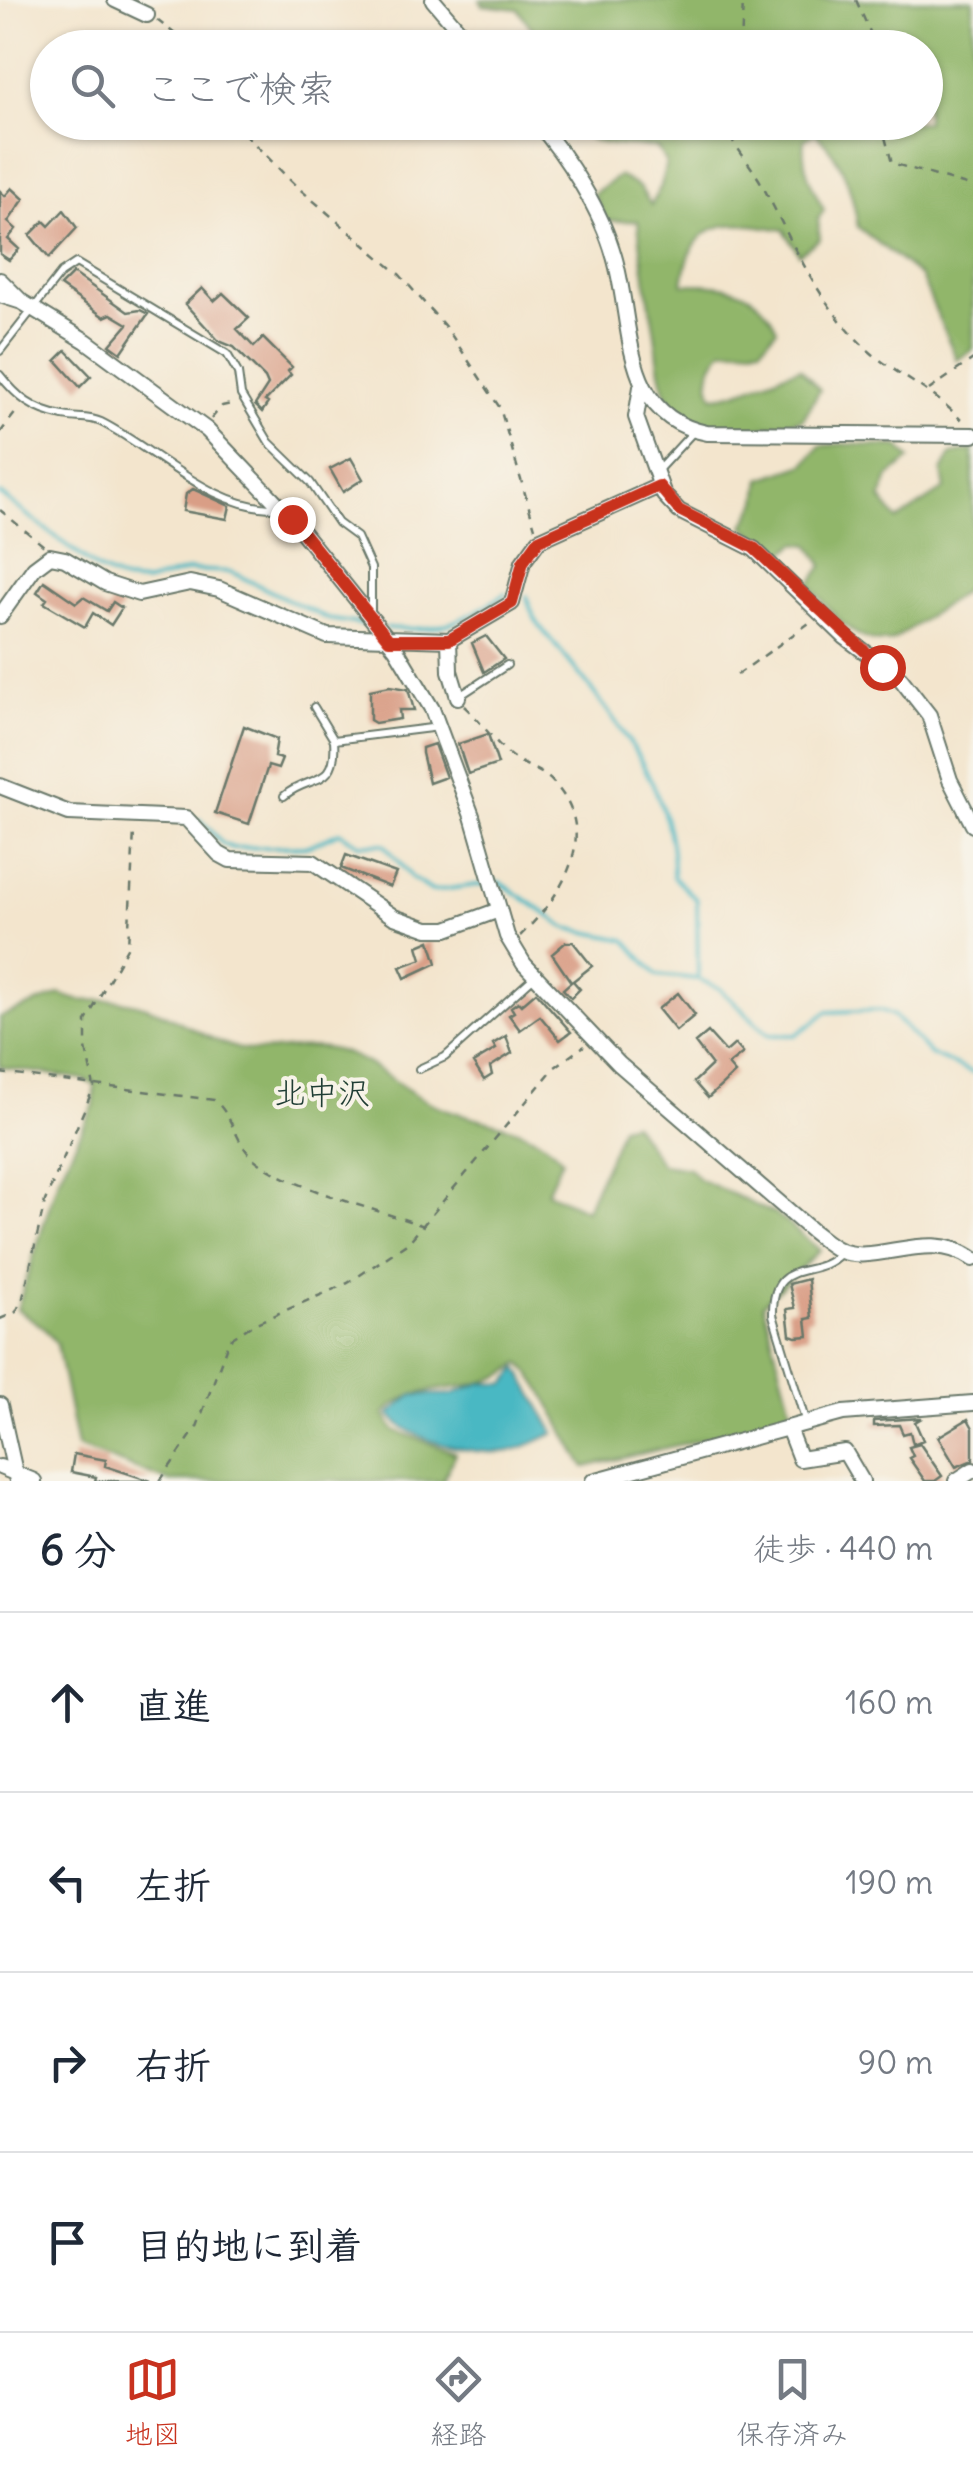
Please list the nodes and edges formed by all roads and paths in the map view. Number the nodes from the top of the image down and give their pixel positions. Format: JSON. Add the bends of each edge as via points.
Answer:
{"nodes":[{"id":1,"x":115,"y":0,"type":"edge"},
{"id":2,"x":433,"y":0,"type":"edge"},
{"id":3,"x":744,"y":0,"type":"edge"},
{"id":4,"x":856,"y":0,"type":"edge"},
{"id":5,"x":147,"y":15,"type":"joint"},
{"id":6,"x":174,"y":30,"type":"edge"},
{"id":7,"x":459,"y":30,"type":"edge"},
{"id":8,"x":742,"y":30,"type":"edge"},
{"id":9,"x":869,"y":30,"type":"edge"},
{"id":10,"x":251,"y":140,"type":"edge"},
{"id":11,"x":552,"y":140,"type":"edge"},
{"id":12,"x":734,"y":140,"type":"edge"},
{"id":13,"x":885,"y":140,"type":"edge"},
{"id":14,"x":973,"y":187,"type":"edge"},
{"id":15,"x":0,"y":280,"type":"edge"},
{"id":16,"x":0,"y":295,"type":"edge"},
{"id":17,"x":28,"y":307,"type":"junction"},
{"id":18,"x":0,"y":352,"type":"edge"},
{"id":19,"x":973,"y":359,"type":"edge"},
{"id":20,"x":0,"y":375,"type":"edge"},
{"id":21,"x":641,"y":387,"type":"junction"},
{"id":22,"x":929,"y":390,"type":"junction"},
{"id":23,"x":23,"y":403,"type":"junction"},
{"id":24,"x":246,"y":404,"type":"junction"},
{"id":25,"x":207,"y":430,"type":"junction"},
{"id":26,"x":694,"y":431,"type":"junction"},
{"id":27,"x":0,"y":433,"type":"edge"},
{"id":28,"x":973,"y":435,"type":"edge"},
{"id":29,"x":656,"y":480,"type":"junction"},
{"id":30,"x":282,"y":508,"type":"junction"},
{"id":31,"x":0,"y":510,"type":"edge"},
{"id":32,"x":539,"y":540,"type":"junction"},
{"id":33,"x":50,"y":556,"type":"junction"},
{"id":34,"x":822,"y":615,"type":"junction"},
{"id":35,"x":0,"y":616,"type":"edge"},
{"id":36,"x":372,"y":617,"type":"junction"},
{"id":37,"x":389,"y":640,"type":"junction"},
{"id":38,"x":449,"y":640,"type":"junction"},
{"id":39,"x":507,"y":666,"type":"dead end"},
{"id":40,"x":737,"y":675,"type":"dead end"},
{"id":41,"x":458,"y":697,"type":"junction"},
{"id":42,"x":314,"y":707,"type":"dead end"},
{"id":43,"x":440,"y":726,"type":"junction"},
{"id":44,"x":334,"y":740,"type":"junction"},
{"id":45,"x":0,"y":786,"type":"edge"},
{"id":46,"x":284,"y":796,"type":"dead end"},
{"id":47,"x":135,"y":815,"type":"junction"},
{"id":48,"x":973,"y":825,"type":"edge"},
{"id":49,"x":499,"y":910,"type":"junction"},
{"id":50,"x":511,"y":944,"type":"junction"},
{"id":51,"x":534,"y":977,"type":"junction"},
{"id":52,"x":594,"y":1039,"type":"junction"},
{"id":53,"x":419,"y":1069,"type":"dead end"},
{"id":54,"x":0,"y":1073,"type":"edge"},
{"id":55,"x":94,"y":1087,"type":"junction"},
{"id":56,"x":424,"y":1226,"type":"junction"},
{"id":57,"x":842,"y":1252,"type":"junction"},
{"id":58,"x":973,"y":1260,"type":"edge"},
{"id":59,"x":0,"y":1319,"type":"edge"},
{"id":60,"x":973,"y":1403,"type":"edge"},
{"id":61,"x":0,"y":1405,"type":"edge"},
{"id":62,"x":806,"y":1424,"type":"junction"},
{"id":63,"x":788,"y":1428,"type":"junction"},
{"id":64,"x":973,"y":1470,"type":"edge"},
{"id":65,"x":10,"y":1473,"type":"edge"},
{"id":66,"x":34,"y":1481,"type":"edge"},
{"id":67,"x":160,"y":1481,"type":"edge"},
{"id":68,"x":593,"y":1481,"type":"edge"},
{"id":69,"x":862,"y":1481,"type":"edge"},
{"id":70,"x":956,"y":1481,"type":"edge"}],
"edges":[{"from":1,"to":5,"type":"street"},
{"from":2,"to":7,"type":"street"},
{"from":3,"to":8,"type":"path"},
{"from":4,"to":9,"type":"path"},
{"from":5,"to":6,"type":"path"},
{"from":10,"to":32,"type":"path","via":[[400,276],[448,330],[500,408]]},
{"from":11,"to":21,"type":"street","via":[[614,253]]},
{"from":12,"to":22,"type":"path","via":[[843,325]]},
{"from":13,"to":14,"type":"path","via":[[892,163]]},
{"from":15,"to":17,"type":"street"},
{"from":16,"to":17,"type":"street"},
{"from":17,"to":18,"type":"lane"},
{"from":17,"to":24,"type":"lane","via":[[76,264],[227,354]]},
{"from":17,"to":25,"type":"street"},
{"from":19,"to":22,"type":"path"},
{"from":20,"to":23,"type":"lane"},
{"from":21,"to":26,"type":"street","via":[[669,418]]},
{"from":21,"to":29,"type":"street","via":[[636,417]]},
{"from":22,"to":28,"type":"path"},
{"from":23,"to":27,"type":"path"},
{"from":23,"to":30,"type":"lane","via":[[99,421],[222,493]]},
{"from":24,"to":25,"type":"path","via":[[222,406]]},
{"from":24,"to":36,"type":"lane","via":[[268,442],[357,537],[371,568]]},
{"from":25,"to":30,"type":"street"},
{"from":26,"to":28,"type":"street"},
{"from":26,"to":29,"type":"lane"},
{"from":29,"to":32,"type":"street"},
{"from":29,"to":34,"type":"street","via":[[679,510],[754,548]]},
{"from":30,"to":36,"type":"street"},
{"from":31,"to":33,"type":"path"},
{"from":32,"to":38,"type":"street","via":[[523,562],[512,603]]},
{"from":33,"to":35,"type":"street"},
{"from":33,"to":37,"type":"street","via":[[121,590],[139,594],[204,584],[327,636]]},
{"from":34,"to":40,"type":"path"},
{"from":34,"to":48,"type":"street","via":[[900,678],[922,705]]},
{"from":36,"to":37,"type":"street"},
{"from":37,"to":38,"type":"street"},
{"from":37,"to":43,"type":"street"},
{"from":38,"to":41,"type":"street"},
{"from":39,"to":41,"type":"lane"},
{"from":41,"to":50,"type":"path","via":[[507,753],[550,779],[576,832],[565,884]]},
{"from":42,"to":44,"type":"lane"},
{"from":43,"to":44,"type":"lane"},
{"from":43,"to":49,"type":"street"},
{"from":44,"to":46,"type":"lane","via":[[330,771]]},
{"from":45,"to":47,"type":"street","via":[[69,813]]},
{"from":47,"to":49,"type":"street","via":[[186,818],[230,860],[314,862],[394,917],[428,929]]},
{"from":47,"to":55,"type":"path","via":[[130,938],[86,1021]]},
{"from":49,"to":50,"type":"street"},
{"from":50,"to":51,"type":"street"},
{"from":51,"to":52,"type":"street"},
{"from":51,"to":53,"type":"lane","via":[[445,1056]]},
{"from":52,"to":56,"type":"path","via":[[555,1067]]},
{"from":52,"to":57,"type":"street"},
{"from":54,"to":55,"type":"path"},
{"from":55,"to":56,"type":"path","via":[[214,1100],[241,1145],[279,1177]]},
{"from":55,"to":59,"type":"path","via":[[45,1200],[24,1298],[16,1312]]},
{"from":56,"to":67,"type":"path","via":[[369,1272],[238,1332],[222,1352],[197,1427]]},
{"from":57,"to":58,"type":"street","via":[[934,1246]]},
{"from":57,"to":62,"type":"lane","via":[[834,1261],[790,1272],[773,1299]]},
{"from":60,"to":62,"type":"street","via":[[843,1414]]},
{"from":61,"to":65,"type":"street"},
{"from":62,"to":63,"type":"street"},
{"from":63,"to":68,"type":"street"},
{"from":63,"to":69,"type":"street","via":[[800,1459],[845,1452]]},
{"from":64,"to":70,"type":"street"},
{"from":65,"to":66,"type":"street"}]}
